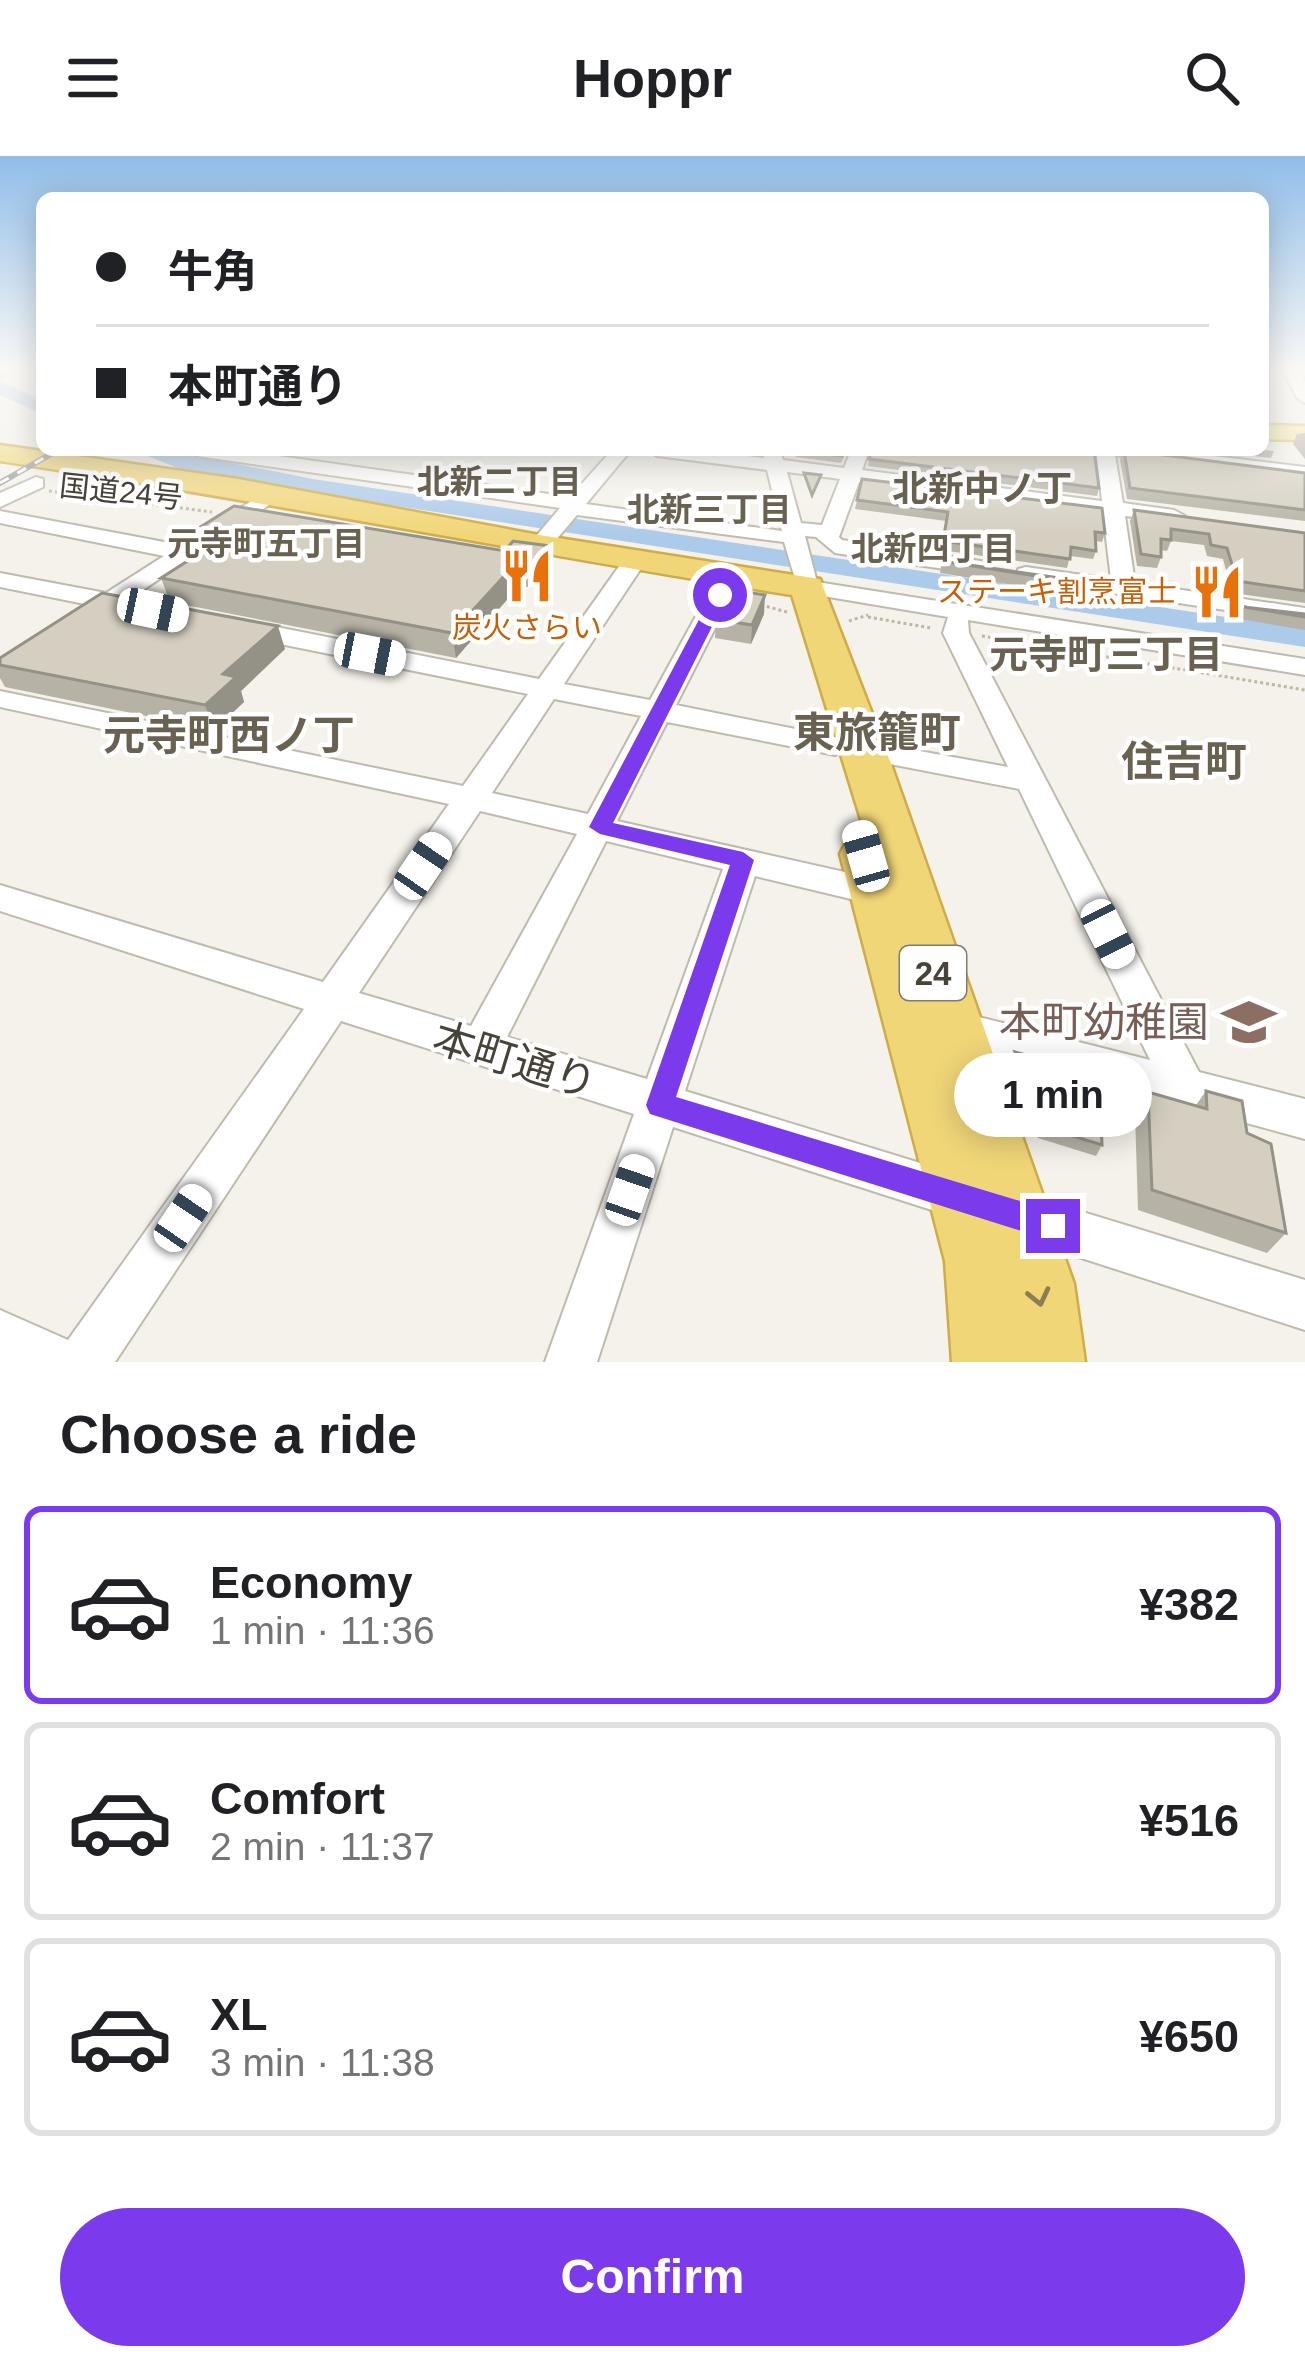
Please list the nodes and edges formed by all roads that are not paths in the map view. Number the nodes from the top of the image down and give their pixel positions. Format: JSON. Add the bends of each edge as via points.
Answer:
{"nodes":[{"id":1,"x":1269,"y":431,"type":"edge"},
{"id":2,"x":1305,"y":433,"type":"edge"},
{"id":3,"x":0,"y":456,"type":"edge"},
{"id":4,"x":225,"y":456,"type":"edge"},
{"id":5,"x":617,"y":456,"type":"edge"},
{"id":6,"x":858,"y":456,"type":"edge"},
{"id":7,"x":1107,"y":456,"type":"edge"},
{"id":8,"x":1168,"y":456,"type":"edge"},
{"id":9,"x":1254,"y":456,"type":"edge"},
{"id":10,"x":765,"y":457,"type":"edge"},
{"id":11,"x":33,"y":467,"type":"edge"},
{"id":12,"x":1296,"y":471,"type":"edge"},
{"id":13,"x":852,"y":475,"type":"junction"},
{"id":14,"x":0,"y":501,"type":"edge"},
{"id":15,"x":257,"y":505,"type":"junction"},
{"id":16,"x":1113,"y":508,"type":"junction"},
{"id":17,"x":0,"y":517,"type":"edge"},
{"id":18,"x":1198,"y":520,"type":"edge"},
{"id":19,"x":556,"y":526,"type":"junction"},
{"id":20,"x":829,"y":536,"type":"junction"},
{"id":21,"x":185,"y":553,"type":"junction"},
{"id":22,"x":628,"y":570,"type":"junction"},
{"id":23,"x":807,"y":579,"type":"junction"},
{"id":24,"x":0,"y":580,"type":"edge"},
{"id":25,"x":725,"y":585,"type":"junction"},
{"id":26,"x":1124,"y":588,"type":"junction"},
{"id":27,"x":110,"y":602,"type":"junction"},
{"id":28,"x":155,"y":611,"type":"edge"},
{"id":29,"x":1305,"y":615,"type":"edge"},
{"id":30,"x":224,"y":625,"type":"edge"},
{"id":31,"x":73,"y":626,"type":"edge"},
{"id":32,"x":956,"y":627,"type":"junction"},
{"id":33,"x":1305,"y":667,"type":"edge"},
{"id":34,"x":1305,"y":680,"type":"edge"},
{"id":35,"x":544,"y":689,"type":"junction"},
{"id":36,"x":0,"y":699,"type":"edge"},
{"id":37,"x":661,"y":712,"type":"junction"},
{"id":38,"x":850,"y":748,"type":"junction"},
{"id":39,"x":1030,"y":781,"type":"junction"},
{"id":40,"x":469,"y":798,"type":"junction"},
{"id":41,"x":600,"y":827,"type":"junction"},
{"id":42,"x":743,"y":860,"type":"junction"},
{"id":43,"x":876,"y":892,"type":"junction"},
{"id":44,"x":0,"y":898,"type":"edge"},
{"id":45,"x":331,"y":1001,"type":"junction"},
{"id":46,"x":950,"y":1026,"type":"junction"},
{"id":47,"x":480,"y":1049,"type":"junction"},
{"id":48,"x":1185,"y":1088,"type":"junction"},
{"id":49,"x":660,"y":1105,"type":"junction"},
{"id":50,"x":1305,"y":1119,"type":"edge"},
{"id":51,"x":986,"y":1204,"type":"junction"},
{"id":52,"x":1305,"y":1305,"type":"edge"},
{"id":53,"x":0,"y":1336,"type":"edge"},
{"id":54,"x":56,"y":1362,"type":"edge"},
{"id":55,"x":84,"y":1362,"type":"edge"},
{"id":56,"x":571,"y":1362,"type":"edge"},
{"id":57,"x":991,"y":1362,"type":"edge"},
{"id":58,"x":1046,"y":1362,"type":"edge"}],
"edges":[{"from":1,"to":2,"type":"main road"},
{"from":3,"to":11,"type":"highway","name":"国道24号"},
{"from":3,"to":15,"type":"highway"},
{"from":4,"to":19,"type":"street"},
{"from":5,"to":19,"type":"street"},
{"from":6,"to":13,"type":"street"},
{"from":7,"to":16,"type":"street"},
{"from":8,"to":12,"type":"street"},
{"from":9,"to":12,"type":"street"},
{"from":10,"to":13,"type":"street"},
{"from":10,"to":23,"type":"street"},
{"from":11,"to":14,"type":"street"},
{"from":11,"to":15,"type":"highway","name":"国道24号"},
{"from":11,"to":15,"type":"highway","name":"国道24号"},
{"from":13,"to":16,"type":"street"},
{"from":13,"to":20,"type":"street"},
{"from":15,"to":19,"type":"highway","name":"国道24号"},
{"from":15,"to":19,"type":"highway","name":"国道24号"},
{"from":15,"to":21,"type":"street"},
{"from":16,"to":18,"type":"street"},
{"from":16,"to":26,"type":"street"},
{"from":17,"to":21,"type":"street"},
{"from":19,"to":22,"type":"highway","name":"国道24号"},
{"from":19,"to":23,"type":"highway","name":"国道24号"},
{"from":19,"to":23,"type":"street"},
{"from":20,"to":23,"type":"street","via":[[815,530]]},
{"from":20,"to":26,"type":"street","via":[[836,546]]},
{"from":21,"to":27,"type":"street"},
{"from":22,"to":25,"type":"highway","name":"国道24号"},
{"from":22,"to":35,"type":"street"},
{"from":23,"to":25,"type":"highway","name":"国道24号"},
{"from":23,"to":32,"type":"street"},
{"from":23,"to":33,"type":"street"},
{"from":23,"to":38,"type":"highway","number":"24"},
{"from":24,"to":27,"type":"street"},
{"from":25,"to":37,"type":"street"},
{"from":26,"to":29,"type":"street"},
{"from":27,"to":28,"type":"street"},
{"from":27,"to":31,"type":"street"},
{"from":30,"to":35,"type":"street"},
{"from":32,"to":34,"type":"street"},
{"from":32,"to":39,"type":"street"},
{"from":35,"to":37,"type":"street"},
{"from":35,"to":40,"type":"street"},
{"from":36,"to":40,"type":"street"},
{"from":37,"to":38,"type":"street"},
{"from":37,"to":41,"type":"street"},
{"from":38,"to":39,"type":"street"},
{"from":38,"to":43,"type":"highway","number":"24"},
{"from":38,"to":46,"type":"highway","number":"24"},
{"from":39,"to":48,"type":"street"},
{"from":40,"to":41,"type":"street"},
{"from":40,"to":45,"type":"street"},
{"from":41,"to":42,"type":"street"},
{"from":41,"to":47,"type":"street"},
{"from":42,"to":43,"type":"street"},
{"from":42,"to":49,"type":"street"},
{"from":43,"to":51,"type":"highway","number":"24"},
{"from":44,"to":45,"type":"street","name":"本町通り"},
{"from":45,"to":47,"type":"street","name":"本町通り"},
{"from":45,"to":55,"type":"street"},
{"from":46,"to":48,"type":"street"},
{"from":46,"to":51,"type":"highway","number":"24"},
{"from":47,"to":49,"type":"street","name":"本町通り"},
{"from":48,"to":50,"type":"street"},
{"from":49,"to":51,"type":"street","name":"本町通り"},
{"from":49,"to":56,"type":"street"},
{"from":51,"to":52,"type":"street","name":"本町通り"},
{"from":51,"to":57,"type":"highway","number":"24","via":[[981,1261]]},
{"from":51,"to":58,"type":"highway","number":"24","one_way":true,"via":[[1037,1283]]},
{"from":53,"to":54,"type":"street"}]}
